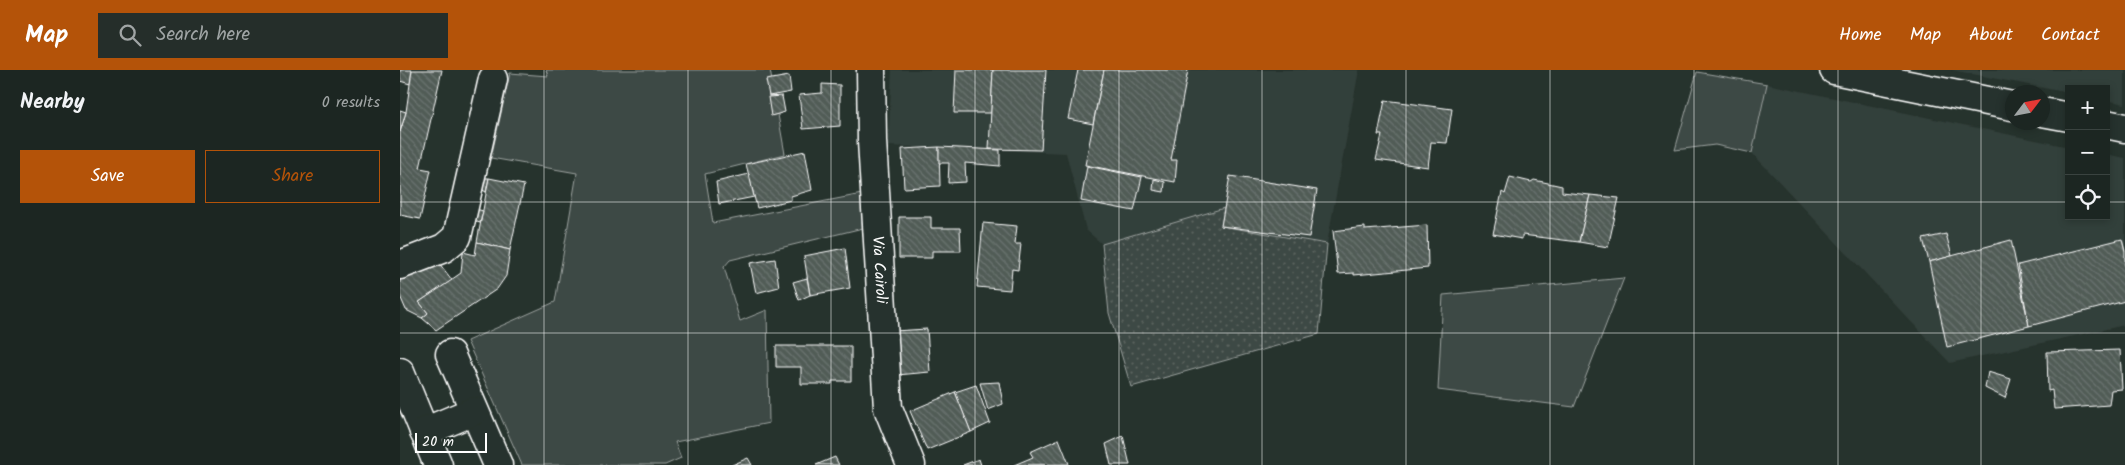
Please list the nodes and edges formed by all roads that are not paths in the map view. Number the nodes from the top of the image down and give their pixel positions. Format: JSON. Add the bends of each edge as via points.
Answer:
{"nodes":[{"id":1,"x":871,"y":70,"type":"edge"},
{"id":2,"x":1834,"y":70,"type":"edge"},
{"id":3,"x":493,"y":79,"type":"dead end"},
{"id":4,"x":2005,"y":105,"type":"edge"},
{"id":5,"x":2050,"y":113,"type":"edge"},
{"id":6,"x":2065,"y":116,"type":"edge"},
{"id":7,"x":2110,"y":125,"type":"edge"},
{"id":8,"x":2125,"y":128,"type":"edge"},
{"id":9,"x":400,"y":265,"type":"edge"},
{"id":10,"x":450,"y":354,"type":"dead end"},
{"id":11,"x":401,"y":378,"type":"edge"},
{"id":12,"x":474,"y":411,"type":"junction"},
{"id":13,"x":424,"y":432,"type":"junction"},
{"id":14,"x":438,"y":465,"type":"edge"},
{"id":15,"x":498,"y":465,"type":"edge"},
{"id":16,"x":911,"y":465,"type":"edge"}],
"edges":[{"from":1,"to":16,"type":"street","name":"Via Cairoli","via":[[872,142],[888,408]]},
{"from":2,"to":4,"type":"street"},
{"from":3,"to":9,"type":"street","via":[[458,237],[444,248]]},
{"from":5,"to":6,"type":"street"},
{"from":7,"to":8,"type":"street"},
{"from":10,"to":12,"type":"street"},
{"from":11,"to":13,"type":"street"},
{"from":12,"to":13,"type":"street"},
{"from":12,"to":15,"type":"street"},
{"from":13,"to":14,"type":"street"}]}
